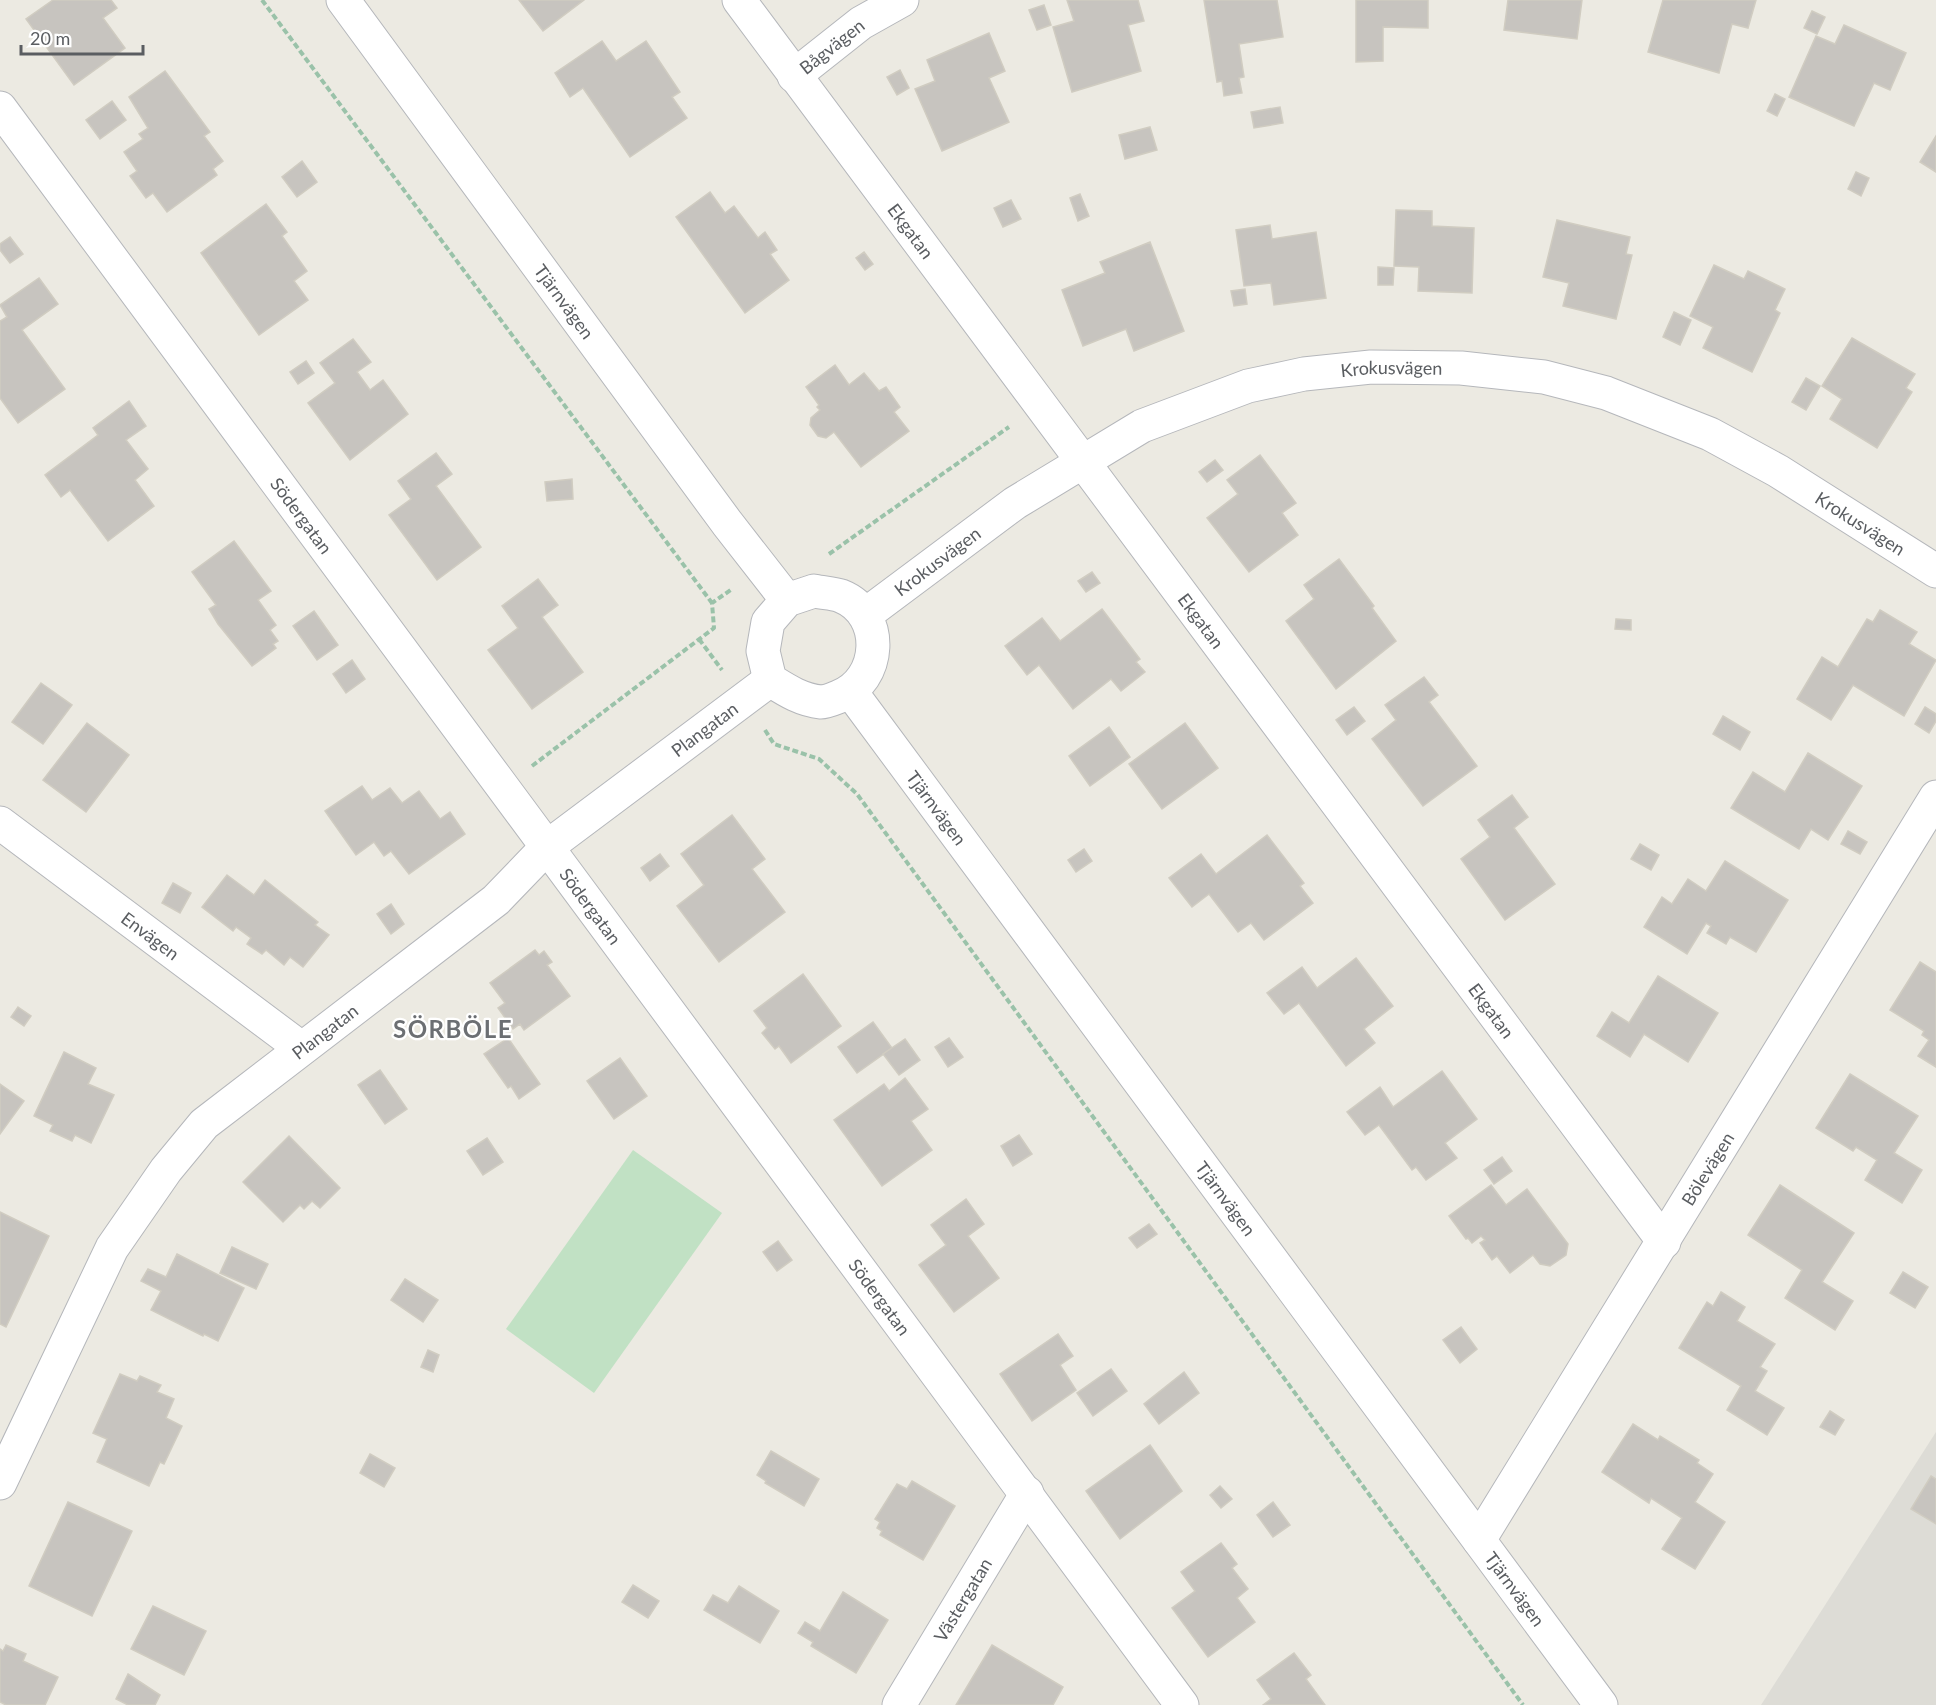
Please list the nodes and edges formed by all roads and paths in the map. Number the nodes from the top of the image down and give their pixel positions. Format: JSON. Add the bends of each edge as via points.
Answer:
{"nodes":[{"id":1,"x":262,"y":0,"type":"edge"},
{"id":2,"x":343,"y":0,"type":"edge"},
{"id":3,"x":739,"y":0,"type":"edge"},
{"id":4,"x":902,"y":0,"type":"edge"},
{"id":5,"x":794,"y":76,"type":"junction"},
{"id":6,"x":0,"y":108,"type":"edge"},
{"id":7,"x":1080,"y":461,"type":"junction"},
{"id":8,"x":1936,"y":571,"type":"edge"},
{"id":9,"x":787,"y":600,"type":"junction"},
{"id":10,"x":712,"y":603,"type":"dead end"},
{"id":11,"x":865,"y":615,"type":"junction"},
{"id":12,"x":699,"y":639,"type":"dead end"},
{"id":13,"x":770,"y":680,"type":"junction"},
{"id":14,"x":851,"y":693,"type":"junction"},
{"id":15,"x":743,"y":700,"type":"junction"},
{"id":16,"x":1936,"y":797,"type":"edge"},
{"id":17,"x":0,"y":824,"type":"edge"},
{"id":18,"x":548,"y":848,"type":"junction"},
{"id":19,"x":301,"y":1048,"type":"junction"},
{"id":20,"x":1664,"y":1242,"type":"junction"},
{"id":21,"x":0,"y":1483,"type":"edge"},
{"id":22,"x":1027,"y":1493,"type":"junction"},
{"id":23,"x":1479,"y":1540,"type":"junction"},
{"id":24,"x":899,"y":1705,"type":"edge"},
{"id":25,"x":1182,"y":1705,"type":"edge"},
{"id":26,"x":1523,"y":1705,"type":"edge"},
{"id":27,"x":1601,"y":1705,"type":"edge"}],
"edges":[{"from":1,"to":10,"type":"path"},
{"from":2,"to":9,"type":"street","name":"Tjärnvägen"},
{"from":3,"to":5,"type":"street","name":"Ekgatan"},
{"from":4,"to":5,"type":"street","name":"Bågvägen","via":[[861,22]]},
{"from":5,"to":7,"type":"street","name":"Ekgatan"},
{"from":6,"to":18,"type":"street","name":"Södergatan"},
{"from":7,"to":8,"type":"street","name":"Krokusvägen","via":[[1142,426],[1248,386],[1304,375],[1371,367],[1461,368],[1544,377],[1606,393],[1710,434],[1778,471]]},
{"from":7,"to":11,"type":"street","name":"Krokusvägen","via":[[1015,503]]},
{"from":7,"to":20,"type":"street","name":"Ekgatan"},
{"from":9,"to":11,"type":"street","via":[[814,591],[842,596]]},
{"from":9,"to":13,"type":"street","via":[[768,622],[763,651]]},
{"from":11,"to":14,"type":"street","via":[[874,642],[869,670]]},
{"from":12,"to":15,"type":"path"},
{"from":13,"to":14,"type":"street","via":[[796,696],[823,702]]},
{"from":13,"to":15,"type":"street","name":"Plangatan"},
{"from":14,"to":23,"type":"street","name":"Tjärnvägen"},
{"from":15,"to":18,"type":"street","name":"Plangatan"},
{"from":15,"to":26,"type":"path","via":[[774,744],[819,759],[857,794]]},
{"from":16,"to":20,"type":"street","name":"Bölevägen"},
{"from":17,"to":19,"type":"street","name":"Envägen"},
{"from":18,"to":19,"type":"street","name":"Plangatan","via":[[496,900]]},
{"from":18,"to":22,"type":"street","name":"Södergatan"},
{"from":19,"to":21,"type":"street","name":"Plangatan","via":[[204,1124],[159,1180],[112,1248]]},
{"from":20,"to":23,"type":"street","name":"Bölevägen"},
{"from":22,"to":24,"type":"street","name":"Västergatan"},
{"from":22,"to":25,"type":"street","name":"Södergatan"},
{"from":23,"to":27,"type":"street","name":"Tjärnvägen"}]}
